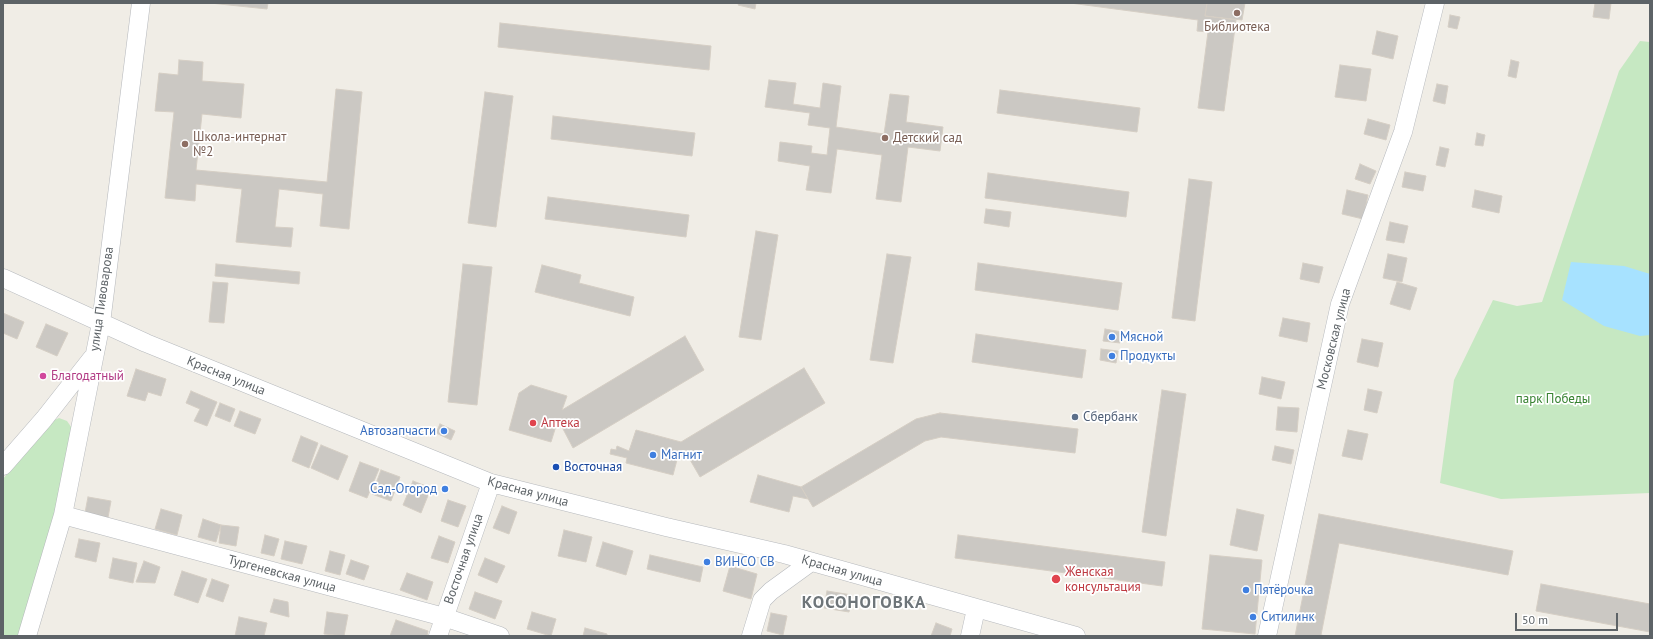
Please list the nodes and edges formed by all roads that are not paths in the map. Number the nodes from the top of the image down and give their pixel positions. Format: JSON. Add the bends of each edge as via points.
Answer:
{"nodes":[{"id":1,"x":141,"y":3,"type":"edge"},
{"id":2,"x":1436,"y":3,"type":"edge"},
{"id":3,"x":3,"y":278,"type":"edge"},
{"id":4,"x":100,"y":323,"type":"junction"},
{"id":5,"x":94,"y":356,"type":"junction"},
{"id":6,"x":3,"y":466,"type":"edge"},
{"id":7,"x":491,"y":483,"type":"junction"},
{"id":8,"x":63,"y":515,"type":"junction"},
{"id":9,"x":811,"y":562,"type":"junction"},
{"id":10,"x":976,"y":609,"type":"junction"},
{"id":11,"x":444,"y":617,"type":"junction"},
{"id":12,"x":27,"y":636,"type":"edge"},
{"id":13,"x":438,"y":636,"type":"edge"},
{"id":14,"x":500,"y":636,"type":"edge"},
{"id":15,"x":751,"y":636,"type":"edge"},
{"id":16,"x":970,"y":636,"type":"edge"},
{"id":17,"x":1076,"y":636,"type":"edge"},
{"id":18,"x":1267,"y":636,"type":"edge"}],
"edges":[{"from":1,"to":4,"type":"street","name":"улица Пивоварова"},
{"from":2,"to":18,"type":"street","name":"Московская улица","via":[[1403,132],[1340,304]]},
{"from":3,"to":4,"type":"street","name":"Красная улица"},
{"from":4,"to":5,"type":"street","name":"улица Пивоварова"},
{"from":4,"to":7,"type":"street","name":"Красная улица"},
{"from":5,"to":6,"type":"street","via":[[40,425]]},
{"from":5,"to":8,"type":"street","name":"улица Пивоварова"},
{"from":7,"to":9,"type":"street","name":"Красная улица"},
{"from":7,"to":11,"type":"street","name":"Восточная улица"},
{"from":8,"to":11,"type":"street","name":"Тургеневская улица"},
{"from":8,"to":12,"type":"street","name":"улица Пивоварова"},
{"from":9,"to":10,"type":"street","name":"Красная улица"},
{"from":9,"to":15,"type":"street","via":[[762,600]]},
{"from":10,"to":16,"type":"street"},
{"from":10,"to":17,"type":"street","name":"Красная улица"},
{"from":11,"to":13,"type":"street","name":"Восточная улица"},
{"from":11,"to":14,"type":"street","name":"Тургеневская улица"}]}
